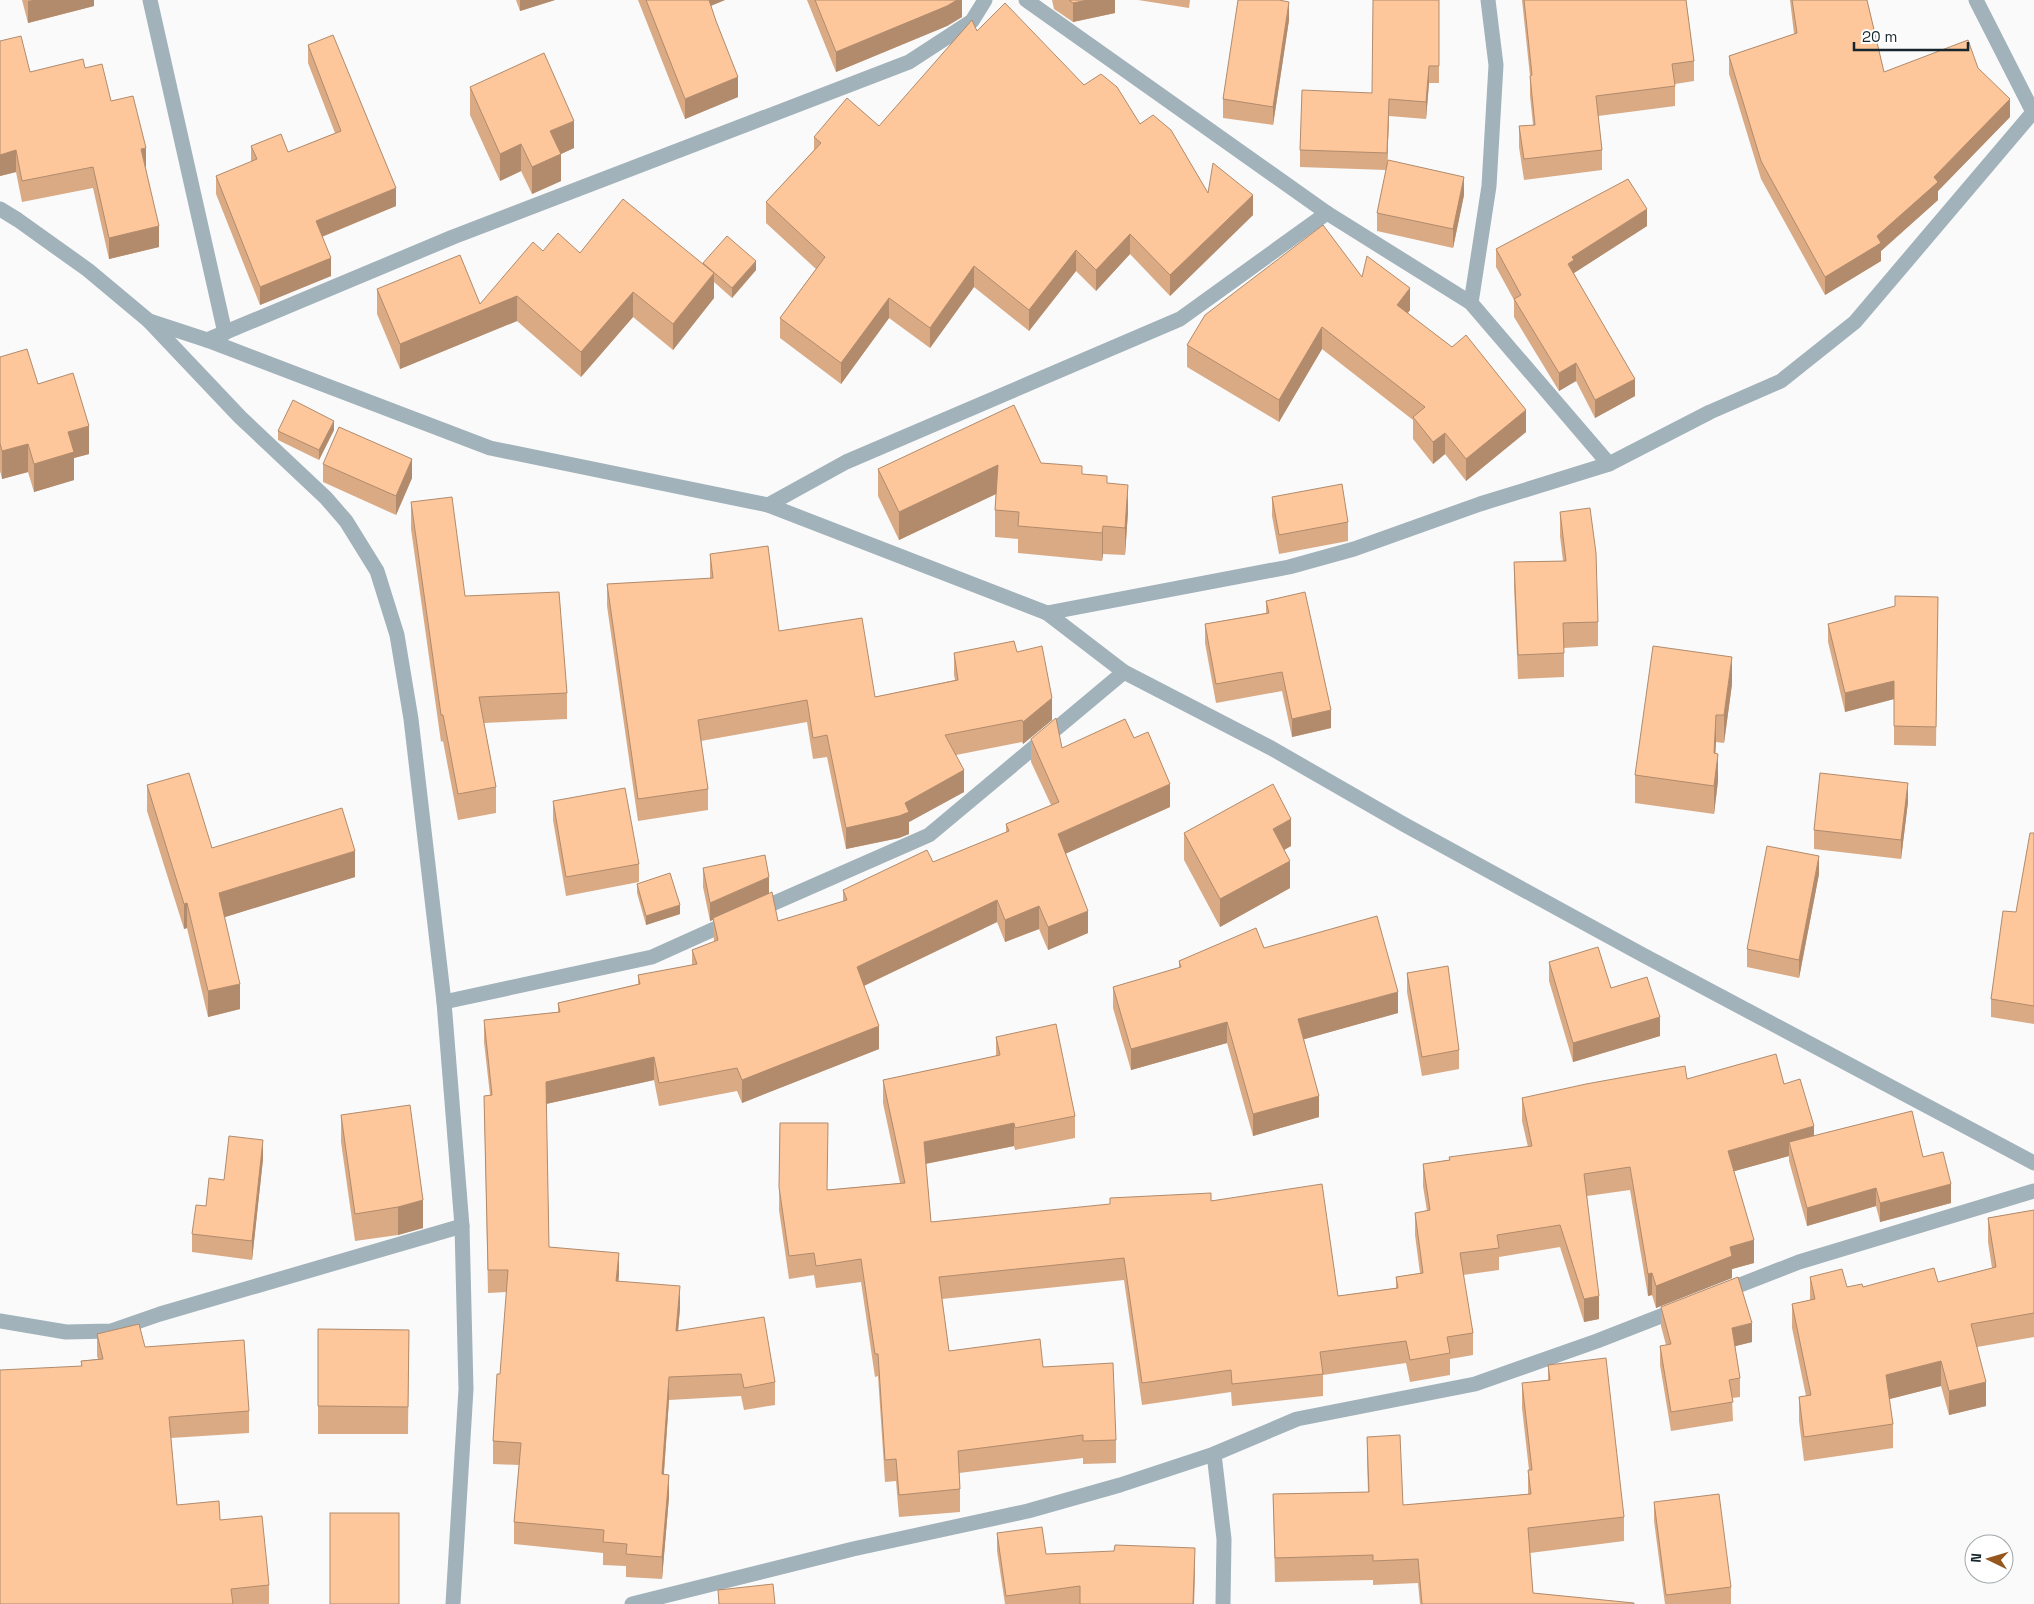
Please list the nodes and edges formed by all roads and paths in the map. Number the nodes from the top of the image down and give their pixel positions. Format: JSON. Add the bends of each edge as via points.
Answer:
{"nodes":[{"id":1,"x":150,"y":0,"type":"edge"},
{"id":2,"x":985,"y":0,"type":"edge"},
{"id":3,"x":1026,"y":0,"type":"edge"},
{"id":4,"x":1488,"y":0,"type":"edge"},
{"id":5,"x":1976,"y":0,"type":"edge"},
{"id":6,"x":2033,"y":112,"type":"edge"},
{"id":7,"x":0,"y":209,"type":"edge"},
{"id":8,"x":1327,"y":213,"type":"junction"},
{"id":9,"x":1471,"y":303,"type":"junction"},
{"id":10,"x":149,"y":321,"type":"junction"},
{"id":11,"x":225,"y":333,"type":"junction"},
{"id":12,"x":208,"y":340,"type":"junction"},
{"id":13,"x":1610,"y":464,"type":"junction"},
{"id":14,"x":768,"y":505,"type":"junction"},
{"id":15,"x":1047,"y":613,"type":"junction"},
{"id":16,"x":1124,"y":672,"type":"junction"},
{"id":17,"x":444,"y":1002,"type":"junction"},
{"id":18,"x":2034,"y":1163,"type":"edge"},
{"id":19,"x":2034,"y":1191,"type":"edge"},
{"id":20,"x":462,"y":1226,"type":"junction"},
{"id":21,"x":1707,"y":1298,"type":"edge"},
{"id":22,"x":1689,"y":1305,"type":"edge"},
{"id":23,"x":0,"y":1321,"type":"edge"},
{"id":24,"x":1214,"y":1454,"type":"junction"},
{"id":25,"x":453,"y":1604,"type":"edge"},
{"id":26,"x":632,"y":1604,"type":"edge"},
{"id":27,"x":1223,"y":1604,"type":"edge"}],
"edges":[{"from":1,"to":11,"type":"street"},
{"from":2,"to":11,"type":"street","via":[[972,21],[909,62],[453,237]]},
{"from":3,"to":8,"type":"street"},
{"from":4,"to":9,"type":"street","via":[[1496,65],[1489,186]]},
{"from":5,"to":6,"type":"street"},
{"from":6,"to":13,"type":"street","via":[[1855,322],[1781,380],[1710,412]]},
{"from":7,"to":10,"type":"street","via":[[88,270]]},
{"from":8,"to":9,"type":"street"},
{"from":8,"to":14,"type":"street","via":[[1180,319],[846,462]]},
{"from":9,"to":13,"type":"street"},
{"from":10,"to":12,"type":"street"},
{"from":10,"to":17,"type":"street","via":[[240,417],[326,498],[346,521],[377,571],[397,635],[408,700]]},
{"from":11,"to":12,"type":"street"},
{"from":12,"to":14,"type":"street","via":[[490,448]]},
{"from":13,"to":15,"type":"street","via":[[1480,504],[1354,549],[1289,567]]},
{"from":14,"to":15,"type":"street"},
{"from":15,"to":16,"type":"street"},
{"from":16,"to":17,"type":"street","via":[[929,835],[652,957]]},
{"from":16,"to":18,"type":"street","via":[[1271,748],[1413,830]]},
{"from":17,"to":20,"type":"street"},
{"from":19,"to":21,"type":"street","via":[[1798,1262]]},
{"from":20,"to":23,"type":"street","via":[[111,1331],[66,1332]]},
{"from":20,"to":25,"type":"street","via":[[466,1389]]},
{"from":22,"to":24,"type":"street","via":[[1475,1384],[1297,1419]]},
{"from":24,"to":26,"type":"street","via":[[1028,1511],[853,1549]]},
{"from":24,"to":27,"type":"street","via":[[1224,1539]]}]}
